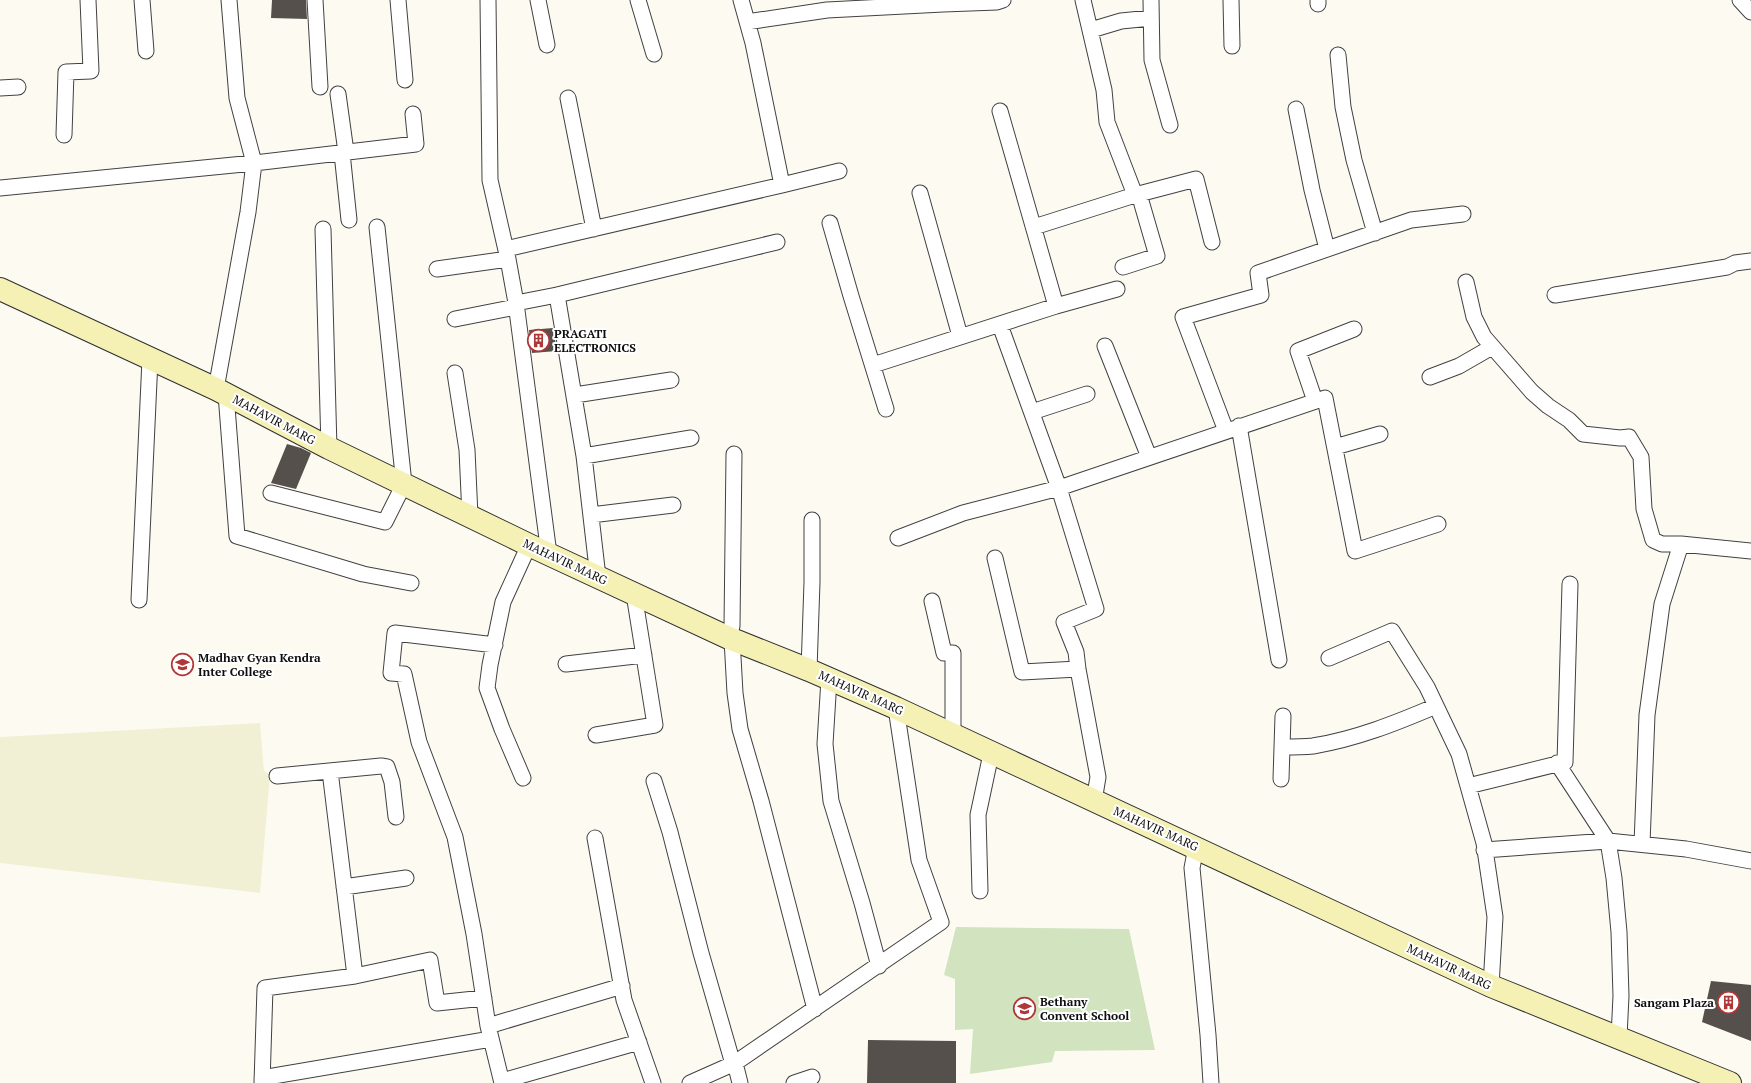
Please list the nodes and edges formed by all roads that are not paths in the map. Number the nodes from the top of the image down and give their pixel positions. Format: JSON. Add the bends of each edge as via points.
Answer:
{"nodes":[{"id":1,"x":88,"y":0,"type":"edge"},
{"id":2,"x":142,"y":0,"type":"edge"},
{"id":3,"x":229,"y":0,"type":"edge"},
{"id":4,"x":315,"y":0,"type":"edge"},
{"id":5,"x":398,"y":0,"type":"edge"},
{"id":6,"x":488,"y":0,"type":"edge"},
{"id":7,"x":538,"y":0,"type":"edge"},
{"id":8,"x":638,"y":0,"type":"edge"},
{"id":9,"x":741,"y":0,"type":"edge"},
{"id":10,"x":1003,"y":0,"type":"edge"},
{"id":11,"x":1082,"y":0,"type":"edge"},
{"id":12,"x":1151,"y":0,"type":"edge"},
{"id":13,"x":1232,"y":0,"type":"edge"},
{"id":14,"x":1740,"y":0,"type":"edge"},
{"id":15,"x":943,"y":2,"type":"edge"},
{"id":16,"x":1751,"y":12,"type":"edge"},
{"id":17,"x":1151,"y":18,"type":"junction"},
{"id":18,"x":747,"y":22,"type":"junction"},
{"id":19,"x":1091,"y":30,"type":"junction"},
{"id":20,"x":547,"y":45,"type":"dead end"},
{"id":21,"x":1232,"y":46,"type":"dead end"},
{"id":22,"x":146,"y":51,"type":"dead end"},
{"id":23,"x":654,"y":54,"type":"dead end"},
{"id":24,"x":1338,"y":56,"type":"dead end"},
{"id":25,"x":405,"y":80,"type":"dead end"},
{"id":26,"x":18,"y":87,"type":"dead end"},
{"id":27,"x":320,"y":87,"type":"dead end"},
{"id":28,"x":0,"y":88,"type":"edge"},
{"id":29,"x":338,"y":94,"type":"dead end"},
{"id":30,"x":568,"y":98,"type":"dead end"},
{"id":31,"x":1296,"y":109,"type":"dead end"},
{"id":32,"x":1000,"y":111,"type":"dead end"},
{"id":33,"x":413,"y":114,"type":"dead end"},
{"id":34,"x":1170,"y":125,"type":"dead end"},
{"id":35,"x":64,"y":135,"type":"dead end"},
{"id":36,"x":344,"y":152,"type":"junction"},
{"id":37,"x":254,"y":163,"type":"junction"},
{"id":38,"x":839,"y":171,"type":"dead end"},
{"id":39,"x":782,"y":185,"type":"junction"},
{"id":40,"x":0,"y":188,"type":"edge"},
{"id":41,"x":920,"y":193,"type":"dead end"},
{"id":42,"x":1137,"y":194,"type":"junction"},
{"id":43,"x":1463,"y":214,"type":"dead end"},
{"id":44,"x":348,"y":220,"type":"dead end"},
{"id":45,"x":830,"y":223,"type":"dead end"},
{"id":46,"x":377,"y":227,"type":"dead end"},
{"id":47,"x":1034,"y":227,"type":"junction"},
{"id":48,"x":594,"y":229,"type":"junction"},
{"id":49,"x":323,"y":230,"type":"dead end"},
{"id":50,"x":1375,"y":233,"type":"junction"},
{"id":51,"x":777,"y":242,"type":"dead end"},
{"id":52,"x":1212,"y":242,"type":"dead end"},
{"id":53,"x":1327,"y":249,"type":"junction"},
{"id":54,"x":507,"y":254,"type":"junction"},
{"id":55,"x":1751,"y":261,"type":"edge"},
{"id":56,"x":1123,"y":267,"type":"dead end"},
{"id":57,"x":437,"y":269,"type":"dead end"},
{"id":58,"x":1466,"y":282,"type":"dead end"},
{"id":59,"x":0,"y":289,"type":"edge"},
{"id":60,"x":1117,"y":289,"type":"dead end"},
{"id":61,"x":557,"y":294,"type":"junction"},
{"id":62,"x":1555,"y":295,"type":"dead end"},
{"id":63,"x":516,"y":305,"type":"junction"},
{"id":64,"x":1056,"y":306,"type":"junction"},
{"id":65,"x":455,"y":319,"type":"dead end"},
{"id":66,"x":1000,"y":325,"type":"junction"},
{"id":67,"x":1354,"y":329,"type":"dead end"},
{"id":68,"x":960,"y":336,"type":"junction"},
{"id":69,"x":1105,"y":346,"type":"dead end"},
{"id":70,"x":1492,"y":347,"type":"junction"},
{"id":71,"x":150,"y":359,"type":"junction"},
{"id":72,"x":873,"y":365,"type":"junction"},
{"id":73,"x":455,"y":373,"type":"dead end"},
{"id":74,"x":1430,"y":377,"type":"dead end"},
{"id":75,"x":671,"y":380,"type":"dead end"},
{"id":76,"x":221,"y":392,"type":"junction"},
{"id":77,"x":1087,"y":394,"type":"dead end"},
{"id":78,"x":575,"y":395,"type":"junction"},
{"id":79,"x":1316,"y":401,"type":"junction"},
{"id":80,"x":886,"y":409,"type":"dead end"},
{"id":81,"x":1032,"y":412,"type":"junction"},
{"id":82,"x":1232,"y":429,"type":"junction"},
{"id":83,"x":1380,"y":434,"type":"dead end"},
{"id":84,"x":690,"y":438,"type":"dead end"},
{"id":85,"x":1335,"y":447,"type":"junction"},
{"id":86,"x":329,"y":448,"type":"junction"},
{"id":87,"x":734,"y":454,"type":"dead end"},
{"id":88,"x":584,"y":456,"type":"junction"},
{"id":89,"x":1148,"y":457,"type":"junction"},
{"id":90,"x":404,"y":484,"type":"junction"},
{"id":91,"x":1059,"y":488,"type":"junction"},
{"id":92,"x":270,"y":493,"type":"dead end"},
{"id":93,"x":673,"y":505,"type":"dead end"},
{"id":94,"x":591,"y":515,"type":"junction"},
{"id":95,"x":470,"y":516,"type":"junction"},
{"id":96,"x":812,"y":520,"type":"dead end"},
{"id":97,"x":1438,"y":524,"type":"dead end"},
{"id":98,"x":898,"y":538,"type":"dead end"},
{"id":99,"x":1680,"y":544,"type":"junction"},
{"id":100,"x":528,"y":545,"type":"junction"},
{"id":101,"x":1751,"y":551,"type":"edge"},
{"id":102,"x":549,"y":554,"type":"junction"},
{"id":103,"x":995,"y":558,"type":"dead end"},
{"id":104,"x":598,"y":577,"type":"junction"},
{"id":105,"x":411,"y":583,"type":"dead end"},
{"id":106,"x":1570,"y":584,"type":"dead end"},
{"id":107,"x":634,"y":594,"type":"junction"},
{"id":108,"x":139,"y":600,"type":"dead end"},
{"id":109,"x":932,"y":601,"type":"dead end"},
{"id":110,"x":731,"y":639,"type":"junction"},
{"id":111,"x":494,"y":645,"type":"junction"},
{"id":112,"x":644,"y":655,"type":"junction"},
{"id":113,"x":1329,"y":658,"type":"dead end"},
{"id":114,"x":1279,"y":660,"type":"dead end"},
{"id":115,"x":566,"y":664,"type":"dead end"},
{"id":116,"x":1078,"y":669,"type":"junction"},
{"id":117,"x":809,"y":670,"type":"junction"},
{"id":118,"x":829,"y":679,"type":"junction"},
{"id":119,"x":1436,"y":706,"type":"junction"},
{"id":120,"x":896,"y":708,"type":"junction"},
{"id":121,"x":1284,"y":716,"type":"dead end"},
{"id":122,"x":596,"y":735,"type":"dead end"},
{"id":123,"x":953,"y":736,"type":"junction"},
{"id":124,"x":1282,"y":747,"type":"junction"},
{"id":125,"x":991,"y":754,"type":"junction"},
{"id":126,"x":1557,"y":763,"type":"junction"},
{"id":127,"x":330,"y":771,"type":"junction"},
{"id":128,"x":277,"y":776,"type":"dead end"},
{"id":129,"x":523,"y":778,"type":"dead end"},
{"id":130,"x":1281,"y":779,"type":"dead end"},
{"id":131,"x":654,"y":781,"type":"dead end"},
{"id":132,"x":1468,"y":786,"type":"junction"},
{"id":133,"x":1094,"y":801,"type":"junction"},
{"id":134,"x":396,"y":817,"type":"dead end"},
{"id":135,"x":595,"y":838,"type":"dead end"},
{"id":136,"x":1608,"y":841,"type":"junction"},
{"id":137,"x":1642,"y":844,"type":"junction"},
{"id":138,"x":1196,"y":848,"type":"junction"},
{"id":139,"x":1484,"y":850,"type":"junction"},
{"id":140,"x":1751,"y":861,"type":"edge"},
{"id":141,"x":406,"y":878,"type":"dead end"},
{"id":142,"x":344,"y":887,"type":"junction"},
{"id":143,"x":980,"y":891,"type":"dead end"},
{"id":144,"x":879,"y":966,"type":"junction"},
{"id":145,"x":355,"y":976,"type":"junction"},
{"id":146,"x":622,"y":986,"type":"junction"},
{"id":147,"x":1491,"y":986,"type":"junction"},
{"id":148,"x":484,"y":998,"type":"junction"},
{"id":149,"x":816,"y":1009,"type":"junction"},
{"id":150,"x":489,"y":1032,"type":"junction"},
{"id":151,"x":1619,"y":1037,"type":"junction"},
{"id":152,"x":639,"y":1042,"type":"junction"},
{"id":153,"x":734,"y":1063,"type":"junction"},
{"id":154,"x":812,"y":1077,"type":"dead end"},
{"id":155,"x":262,"y":1081,"type":"edge"},
{"id":156,"x":502,"y":1082,"type":"edge"},
{"id":157,"x":694,"y":1082,"type":"edge"},
{"id":158,"x":653,"y":1083,"type":"edge"},
{"id":159,"x":740,"y":1083,"type":"edge"},
{"id":160,"x":794,"y":1083,"type":"edge"},
{"id":161,"x":1212,"y":1083,"type":"edge"},
{"id":162,"x":1730,"y":1083,"type":"edge"}],
"edges":[{"from":1,"to":35,"type":"street","via":[[91,72],[66,72]]},
{"from":2,"to":22,"type":"street"},
{"from":3,"to":37,"type":"street","via":[[236,98]]},
{"from":4,"to":27,"type":"street"},
{"from":5,"to":25,"type":"street"},
{"from":6,"to":54,"type":"street","via":[[490,180]]},
{"from":7,"to":20,"type":"street"},
{"from":8,"to":23,"type":"street"},
{"from":9,"to":18,"type":"street"},
{"from":10,"to":15,"type":"street"},
{"from":11,"to":19,"type":"street"},
{"from":12,"to":17,"type":"street"},
{"from":13,"to":21,"type":"street"},
{"from":14,"to":16,"type":"street"},
{"from":15,"to":18,"type":"street","via":[[827,10]]},
{"from":17,"to":19,"type":"street","via":[[1121,21]]},
{"from":17,"to":34,"type":"street","via":[[1152,60]]},
{"from":18,"to":39,"type":"street"},
{"from":19,"to":42,"type":"street","via":[[1104,90],[1107,122]]},
{"from":24,"to":50,"type":"street","via":[[1343,107],[1354,160]]},
{"from":26,"to":28,"type":"street"},
{"from":29,"to":36,"type":"street"},
{"from":30,"to":48,"type":"street"},
{"from":31,"to":53,"type":"street"},
{"from":32,"to":47,"type":"street"},
{"from":33,"to":36,"type":"street","via":[[416,144]]},
{"from":36,"to":37,"type":"street"},
{"from":36,"to":44,"type":"street"},
{"from":37,"to":40,"type":"street"},
{"from":37,"to":76,"type":"street"},
{"from":38,"to":39,"type":"street"},
{"from":39,"to":48,"type":"street"},
{"from":41,"to":68,"type":"street"},
{"from":42,"to":47,"type":"street"},
{"from":42,"to":52,"type":"street","via":[[1196,179]]},
{"from":42,"to":56,"type":"street","via":[[1157,256]]},
{"from":43,"to":50,"type":"street","via":[[1411,220]]},
{"from":45,"to":72,"type":"street"},
{"from":46,"to":90,"type":"street"},
{"from":47,"to":64,"type":"street"},
{"from":48,"to":54,"type":"street"},
{"from":49,"to":86,"type":"street"},
{"from":50,"to":53,"type":"street"},
{"from":51,"to":61,"type":"street"},
{"from":53,"to":82,"type":"street","via":[[1258,273],[1261,295],[1183,317]]},
{"from":54,"to":57,"type":"street"},
{"from":54,"to":63,"type":"street"},
{"from":55,"to":62,"type":"street"},
{"from":58,"to":70,"type":"street","via":[[1474,317]]},
{"from":59,"to":71,"type":"street","name":"MAHAVIR MARG"},
{"from":60,"to":64,"type":"street"},
{"from":61,"to":63,"type":"street"},
{"from":61,"to":78,"type":"street"},
{"from":63,"to":65,"type":"street"},
{"from":63,"to":102,"type":"street"},
{"from":64,"to":66,"type":"street"},
{"from":66,"to":68,"type":"street"},
{"from":66,"to":81,"type":"street"},
{"from":67,"to":79,"type":"street","via":[[1298,351]]},
{"from":68,"to":72,"type":"street"},
{"from":69,"to":89,"type":"street"},
{"from":70,"to":74,"type":"street","via":[[1459,366]]},
{"from":70,"to":99,"type":"street","via":[[1532,392],[1570,420],[1583,434],[1629,437],[1641,457],[1644,509],[1653,540],[1662,544]]},
{"from":71,"to":76,"type":"street","name":"MAHAVIR MARG"},
{"from":71,"to":108,"type":"street"},
{"from":72,"to":80,"type":"street"},
{"from":73,"to":95,"type":"street","via":[[468,450]]},
{"from":75,"to":78,"type":"street"},
{"from":76,"to":86,"type":"street","name":"MAHAVIR MARG"},
{"from":76,"to":105,"type":"street","via":[[237,536],[363,574]]},
{"from":77,"to":81,"type":"street"},
{"from":78,"to":88,"type":"street"},
{"from":79,"to":82,"type":"street"},
{"from":79,"to":85,"type":"street","via":[[1325,398]]},
{"from":81,"to":91,"type":"street"},
{"from":82,"to":89,"type":"street"},
{"from":82,"to":114,"type":"street"},
{"from":83,"to":85,"type":"street"},
{"from":84,"to":88,"type":"street"},
{"from":85,"to":97,"type":"street","via":[[1355,551]]},
{"from":86,"to":90,"type":"street","name":"MAHAVIR MARG"},
{"from":87,"to":110,"type":"street"},
{"from":88,"to":94,"type":"street"},
{"from":89,"to":91,"type":"street"},
{"from":90,"to":92,"type":"street","via":[[385,522]]},
{"from":90,"to":95,"type":"street","name":"MAHAVIR MARG"},
{"from":91,"to":98,"type":"street","via":[[963,513]]},
{"from":91,"to":116,"type":"street","via":[[1096,609],[1064,622],[1076,652]]},
{"from":93,"to":94,"type":"street"},
{"from":94,"to":104,"type":"street"},
{"from":95,"to":100,"type":"street","name":"MAHAVIR MARG"},
{"from":96,"to":117,"type":"street"},
{"from":99,"to":101,"type":"street"},
{"from":99,"to":137,"type":"street","via":[[1662,604],[1647,715]]},
{"from":100,"to":102,"type":"street","name":"MAHAVIR MARG"},
{"from":100,"to":111,"type":"street","via":[[503,602]]},
{"from":102,"to":104,"type":"street","name":"MAHAVIR MARG"},
{"from":103,"to":116,"type":"street","via":[[1022,672]]},
{"from":104,"to":107,"type":"street","name":"MAHAVIR MARG"},
{"from":106,"to":126,"type":"street","via":[[1565,762]]},
{"from":107,"to":110,"type":"street","name":"MAHAVIR MARG"},
{"from":107,"to":112,"type":"street"},
{"from":109,"to":123,"type":"street","via":[[944,653],[953,653]]},
{"from":110,"to":117,"type":"street","name":"MAHAVIR MARG"},
{"from":110,"to":149,"type":"street","via":[[740,729]]},
{"from":111,"to":129,"type":"street","via":[[487,688]]},
{"from":111,"to":148,"type":"street","via":[[395,633],[391,673],[404,674],[419,742],[455,837]]},
{"from":112,"to":115,"type":"street"},
{"from":112,"to":122,"type":"street","via":[[655,725]]},
{"from":113,"to":119,"type":"street","via":[[1392,631]]},
{"from":116,"to":133,"type":"street","via":[[1098,777]]},
{"from":117,"to":118,"type":"street","name":"MAHAVIR MARG"},
{"from":118,"to":120,"type":"street","name":"MAHAVIR MARG"},
{"from":118,"to":144,"type":"street","via":[[825,744],[830,801]]},
{"from":119,"to":124,"type":"street","via":[[1352,738],[1312,746]]},
{"from":119,"to":132,"type":"street","via":[[1459,754]]},
{"from":120,"to":123,"type":"street","name":"MAHAVIR MARG"},
{"from":120,"to":144,"type":"street","via":[[919,860],[941,922]]},
{"from":121,"to":124,"type":"street"},
{"from":123,"to":125,"type":"street","name":"MAHAVIR MARG"},
{"from":124,"to":130,"type":"street"},
{"from":125,"to":133,"type":"street","name":"MAHAVIR MARG"},
{"from":125,"to":143,"type":"street","via":[[978,816]]},
{"from":126,"to":132,"type":"street"},
{"from":126,"to":136,"type":"street"},
{"from":127,"to":128,"type":"street"},
{"from":127,"to":134,"type":"street","via":[[387,767],[392,782]]},
{"from":127,"to":142,"type":"street"},
{"from":131,"to":153,"type":"street"},
{"from":132,"to":139,"type":"street"},
{"from":133,"to":138,"type":"street","name":"MAHAVIR MARG"},
{"from":135,"to":146,"type":"street"},
{"from":136,"to":137,"type":"street"},
{"from":136,"to":139,"type":"street"},
{"from":136,"to":151,"type":"street","via":[[1619,932],[1622,996]]},
{"from":137,"to":140,"type":"street"},
{"from":138,"to":147,"type":"street","name":"MAHAVIR MARG"},
{"from":138,"to":161,"type":"street","via":[[1192,868]]},
{"from":139,"to":147,"type":"street","via":[[1495,917]]},
{"from":141,"to":142,"type":"street"},
{"from":142,"to":145,"type":"street"},
{"from":144,"to":149,"type":"street"},
{"from":145,"to":148,"type":"street","via":[[430,960],[438,1003]]},
{"from":145,"to":155,"type":"street","via":[[265,988]]},
{"from":146,"to":150,"type":"street"},
{"from":146,"to":152,"type":"street","via":[[624,1000]]},
{"from":147,"to":151,"type":"street","name":"MAHAVIR MARG"},
{"from":148,"to":150,"type":"street"},
{"from":149,"to":153,"type":"street"},
{"from":150,"to":155,"type":"street"},
{"from":150,"to":156,"type":"street"},
{"from":151,"to":162,"type":"street","name":"MAHAVIR MARG"},
{"from":152,"to":156,"type":"street"},
{"from":152,"to":158,"type":"street"},
{"from":153,"to":157,"type":"street"},
{"from":153,"to":159,"type":"street"},
{"from":154,"to":160,"type":"street"}]}
